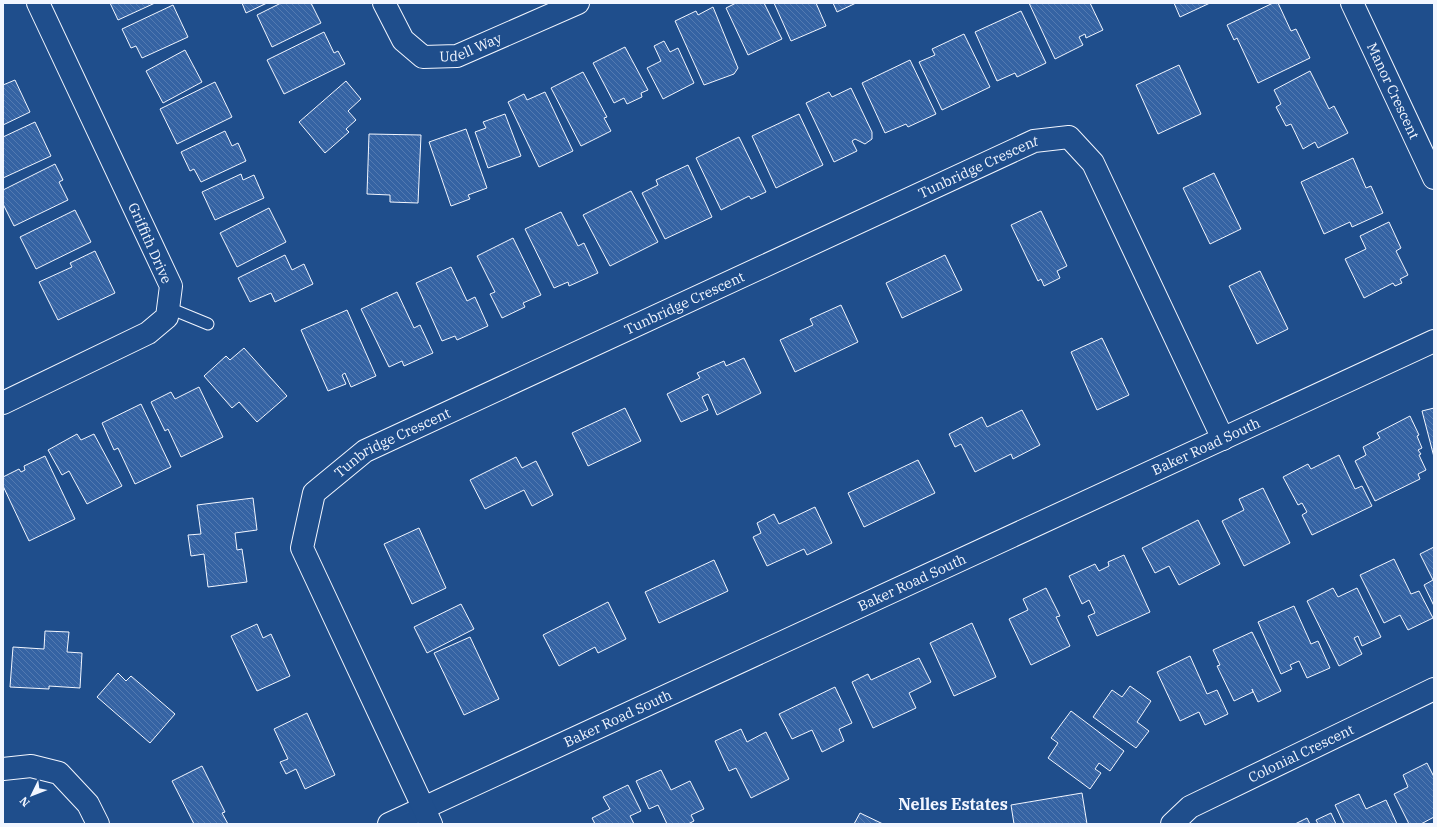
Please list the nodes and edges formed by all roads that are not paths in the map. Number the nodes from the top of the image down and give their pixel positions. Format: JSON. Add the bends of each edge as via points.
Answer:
{"nodes":[{"id":1,"x":38,"y":3,"type":"edge"},
{"id":2,"x":384,"y":3,"type":"edge"},
{"id":3,"x":578,"y":3,"type":"edge"},
{"id":4,"x":1352,"y":3,"type":"edge"},
{"id":5,"x":1434,"y":178,"type":"edge"},
{"id":6,"x":169,"y":308,"type":"junction"},
{"id":7,"x":208,"y":324,"type":"dead end"},
{"id":8,"x":1434,"y":341,"type":"edge"},
{"id":9,"x":3,"y":403,"type":"edge"},
{"id":10,"x":1222,"y":439,"type":"junction"},
{"id":11,"x":1434,"y":688,"type":"edge"},
{"id":12,"x":3,"y":769,"type":"edge"},
{"id":13,"x":427,"y":816,"type":"edge"},
{"id":14,"x":98,"y":824,"type":"edge"},
{"id":15,"x":389,"y":824,"type":"edge"},
{"id":16,"x":1172,"y":824,"type":"edge"}],
"edges":[{"from":1,"to":6,"type":"street","name":"Griffith Drive","via":[[171,286]]},
{"from":2,"to":3,"type":"street","name":"Udell Way","via":[[403,40],[423,57],[457,56]]},
{"from":4,"to":5,"type":"street","name":"Manor Crescent"},
{"from":6,"to":7,"type":"lane"},
{"from":6,"to":9,"type":"street","name":"Griffith Drive","via":[[168,317],[148,333]]},
{"from":8,"to":10,"type":"street","name":"Baker Road South"},
{"from":10,"to":13,"type":"street","name":"Baker Road South"},
{"from":10,"to":13,"type":"street","name":"Tunbridge Crescent","via":[[1093,163],[1069,137],[1034,141],[365,451],[314,493],[302,548]]},
{"from":11,"to":16,"type":"street","name":"Colonial Crescent","via":[[1190,807]]},
{"from":12,"to":14,"type":"street","via":[[31,766],[59,773],[88,804]]},
{"from":13,"to":15,"type":"street","name":"Baker Road South"}]}
